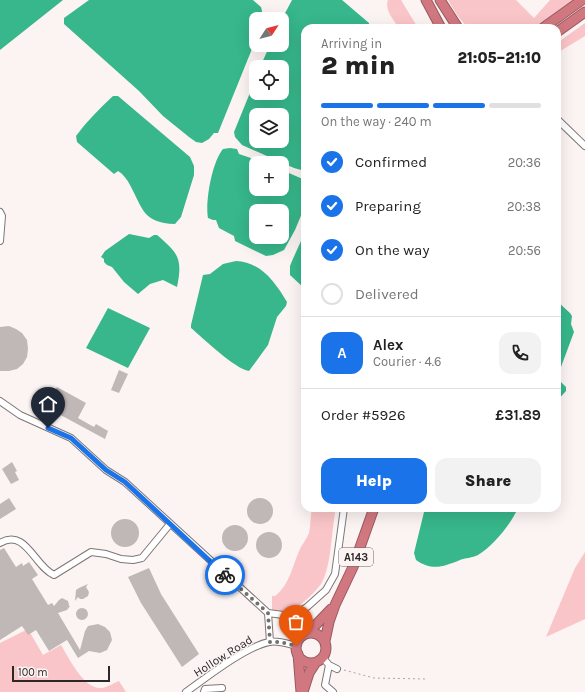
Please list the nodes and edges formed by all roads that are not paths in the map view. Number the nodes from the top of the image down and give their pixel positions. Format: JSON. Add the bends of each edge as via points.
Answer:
{"nodes":[{"id":1,"x":426,"y":0,"type":"edge"},
{"id":2,"x":440,"y":0,"type":"edge"},
{"id":3,"x":582,"y":0,"type":"edge"},
{"id":4,"x":585,"y":12,"type":"edge"},
{"id":5,"x":439,"y":24,"type":"edge"},
{"id":6,"x":455,"y":24,"type":"edge"},
{"id":7,"x":549,"y":24,"type":"edge"},
{"id":8,"x":561,"y":29,"type":"edge"},
{"id":9,"x":561,"y":123,"type":"edge"},
{"id":10,"x":585,"y":146,"type":"edge"},
{"id":11,"x":0,"y":212,"type":"edge"},
{"id":12,"x":0,"y":241,"type":"edge"},
{"id":13,"x":0,"y":401,"type":"edge"},
{"id":14,"x":343,"y":512,"type":"edge"},
{"id":15,"x":373,"y":512,"type":"edge"},
{"id":16,"x":170,"y":524,"type":"junction"},
{"id":17,"x":0,"y":542,"type":"edge"},
{"id":18,"x":335,"y":605,"type":"junction"},
{"id":19,"x":268,"y":613,"type":"junction"},
{"id":20,"x":308,"y":633,"type":"junction"},
{"id":21,"x":325,"y":641,"type":"junction"},
{"id":22,"x":270,"y":642,"type":"junction"},
{"id":23,"x":297,"y":650,"type":"junction"},
{"id":24,"x":323,"y":662,"type":"junction"},
{"id":25,"x":337,"y":669,"type":"road end"},
{"id":26,"x":222,"y":688,"type":"dead end"},
{"id":27,"x":186,"y":692,"type":"edge"},
{"id":28,"x":204,"y":692,"type":"edge"},
{"id":29,"x":302,"y":692,"type":"edge"},
{"id":30,"x":333,"y":692,"type":"edge"}],
"edges":[{"from":1,"to":5,"type":"highway"},
{"from":2,"to":6,"type":"highway"},
{"from":3,"to":7,"type":"highway"},
{"from":4,"to":8,"type":"highway"},
{"from":9,"to":10,"type":"street"},
{"from":11,"to":12,"type":"street"},
{"from":13,"to":16,"type":"street","via":[[20,415],[71,438],[106,470],[125,482]]},
{"from":14,"to":19,"type":"street","via":[[335,574],[326,590],[292,616]]},
{"from":15,"to":18,"type":"highway","number":"A143","via":[[353,567]]},
{"from":16,"to":17,"type":"street","via":[[142,558],[121,559],[91,552],[54,575],[48,572],[19,541],[13,539]]},
{"from":16,"to":19,"type":"street"},
{"from":18,"to":20,"type":"highway","number":"A143"},
{"from":18,"to":21,"type":"highway","number":"A143"},
{"from":19,"to":22,"type":"street"},
{"from":20,"to":21,"type":"highway","via":[[318,634]]},
{"from":20,"to":23,"type":"highway","via":[[300,638]]},
{"from":21,"to":24,"type":"highway","via":[[327,650]]},
{"from":22,"to":23,"type":"street","name":"Hollow Road","via":[[280,642]]},
{"from":22,"to":27,"type":"street","name":"Hollow Road","via":[[254,647]]},
{"from":23,"to":24,"type":"highway","via":[[307,663]]},
{"from":23,"to":29,"type":"highway"},
{"from":24,"to":25,"type":"street"},
{"from":24,"to":29,"type":"highway","via":[[309,673]]},
{"from":24,"to":30,"type":"street","via":[[325,685]]},
{"from":26,"to":28,"type":"street","via":[[205,689]]}]}
